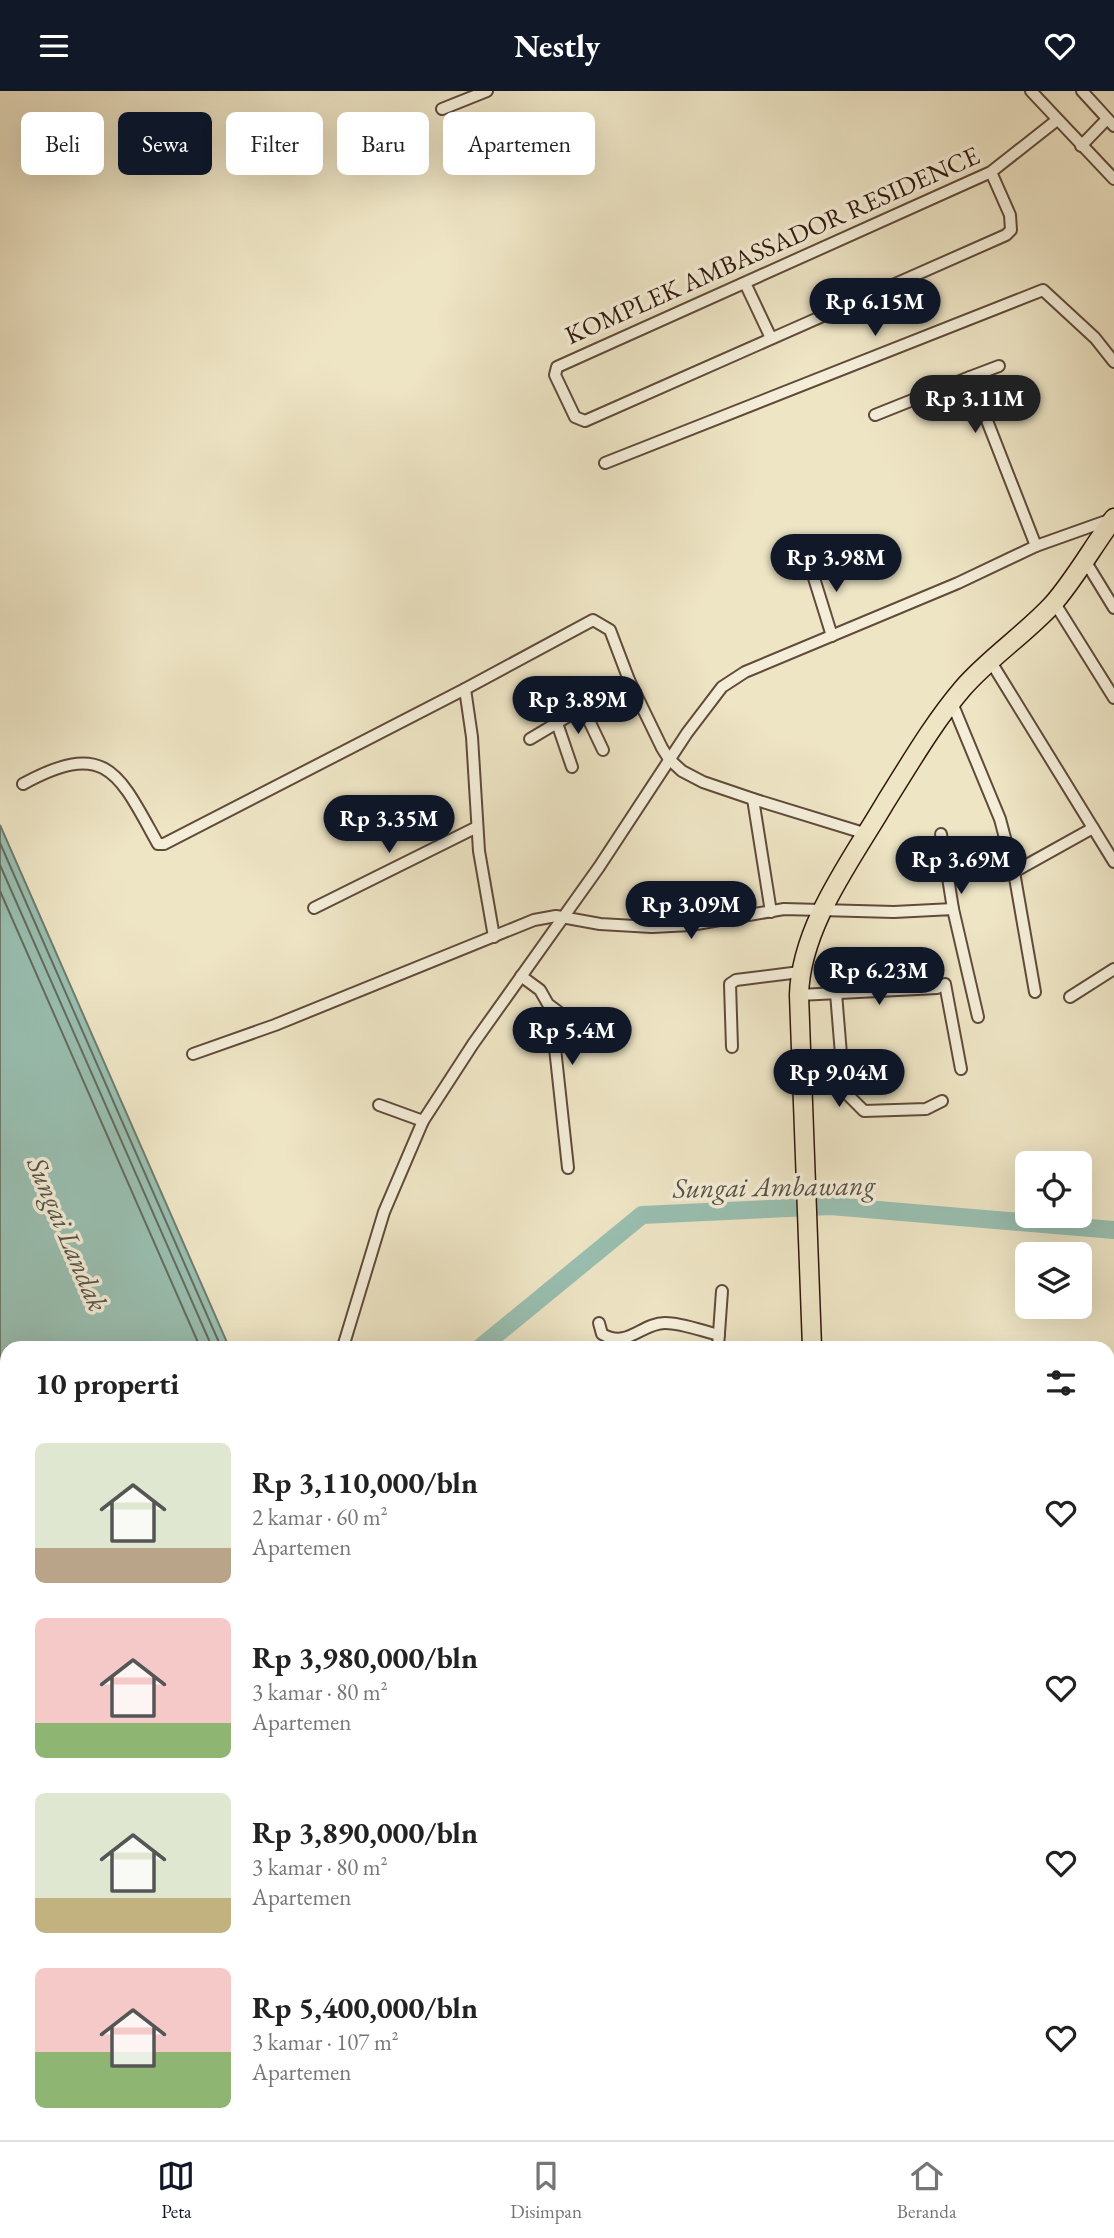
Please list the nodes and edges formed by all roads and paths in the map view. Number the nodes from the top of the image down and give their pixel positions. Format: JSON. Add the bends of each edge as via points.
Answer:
{"nodes":[{"id":1,"x":486,"y":91,"type":"edge"},
{"id":2,"x":1031,"y":91,"type":"edge"},
{"id":3,"x":1082,"y":91,"type":"edge"},
{"id":4,"x":442,"y":109,"type":"dead end"},
{"id":5,"x":1057,"y":120,"type":"junction"},
{"id":6,"x":1111,"y":122,"type":"edge"},
{"id":7,"x":1081,"y":146,"type":"junction"},
{"id":8,"x":991,"y":172,"type":"junction"},
{"id":9,"x":1114,"y":179,"type":"edge"},
{"id":10,"x":745,"y":283,"type":"junction"},
{"id":11,"x":771,"y":338,"type":"junction"},
{"id":12,"x":1114,"y":362,"type":"edge"},
{"id":13,"x":999,"y":366,"type":"dead end"},
{"id":14,"x":970,"y":377,"type":"junction"},
{"id":15,"x":875,"y":415,"type":"dead end"},
{"id":16,"x":605,"y":463,"type":"dead end"},
{"id":17,"x":1114,"y":519,"type":"edge"},
{"id":18,"x":1036,"y":546,"type":"junction"},
{"id":19,"x":1084,"y":558,"type":"junction"},
{"id":20,"x":809,"y":562,"type":"dead end"},
{"id":21,"x":1054,"y":602,"type":"junction"},
{"id":22,"x":1114,"y":608,"type":"edge"},
{"id":23,"x":832,"y":636,"type":"junction"},
{"id":24,"x":991,"y":662,"type":"junction"},
{"id":25,"x":629,"y":680,"type":"junction"},
{"id":26,"x":465,"y":689,"type":"junction"},
{"id":27,"x":1114,"y":698,"type":"edge"},
{"id":28,"x":952,"y":703,"type":"junction"},
{"id":29,"x":583,"y":708,"type":"junction"},
{"id":30,"x":558,"y":723,"type":"junction"},
{"id":31,"x":530,"y":739,"type":"dead end"},
{"id":32,"x":603,"y":750,"type":"dead end"},
{"id":33,"x":669,"y":759,"type":"junction"},
{"id":34,"x":572,"y":767,"type":"dead end"},
{"id":35,"x":23,"y":785,"type":"dead end"},
{"id":36,"x":753,"y":799,"type":"junction"},
{"id":37,"x":477,"y":827,"type":"junction"},
{"id":38,"x":1093,"y":828,"type":"junction"},
{"id":39,"x":867,"y":834,"type":"junction"},
{"id":40,"x":941,"y":834,"type":"dead end"},
{"id":41,"x":1114,"y":862,"type":"edge"},
{"id":42,"x":1014,"y":872,"type":"junction"},
{"id":43,"x":314,"y":908,"type":"dead end"},
{"id":44,"x":953,"y":909,"type":"junction"},
{"id":45,"x":823,"y":910,"type":"junction"},
{"id":46,"x":771,"y":912,"type":"junction"},
{"id":47,"x":563,"y":918,"type":"junction"},
{"id":48,"x":494,"y":937,"type":"junction"},
{"id":49,"x":1114,"y":969,"type":"edge"},
{"id":50,"x":800,"y":972,"type":"junction"},
{"id":51,"x":521,"y":976,"type":"junction"},
{"id":52,"x":1035,"y":992,"type":"dead end"},
{"id":53,"x":836,"y":993,"type":"junction"},
{"id":54,"x":799,"y":995,"type":"junction"},
{"id":55,"x":1070,"y":997,"type":"dead end"},
{"id":56,"x":978,"y":1017,"type":"dead end"},
{"id":57,"x":732,"y":1047,"type":"dead end"},
{"id":58,"x":193,"y":1054,"type":"dead end"},
{"id":59,"x":961,"y":1069,"type":"dead end"},
{"id":60,"x":942,"y":1101,"type":"dead end"},
{"id":61,"x":379,"y":1105,"type":"dead end"},
{"id":62,"x":423,"y":1121,"type":"junction"},
{"id":63,"x":568,"y":1168,"type":"dead end"},
{"id":64,"x":722,"y":1291,"type":"dead end"},
{"id":65,"x":599,"y":1323,"type":"dead end"},
{"id":66,"x":719,"y":1335,"type":"junction"},
{"id":67,"x":344,"y":1341,"type":"edge"},
{"id":68,"x":718,"y":1341,"type":"edge"},
{"id":69,"x":812,"y":1341,"type":"edge"}],
"edges":[{"from":1,"to":4,"type":"street"},
{"from":2,"to":5,"type":"street"},
{"from":3,"to":6,"type":"street"},
{"from":5,"to":7,"type":"street"},
{"from":5,"to":8,"type":"street","name":"KOMPLEK AMBASSADOR RESIDENCE"},
{"from":6,"to":7,"type":"street"},
{"from":7,"to":9,"type":"street"},
{"from":8,"to":10,"type":"street","name":"KOMPLEK AMBASSADOR RESIDENCE"},
{"from":8,"to":11,"type":"street","via":[[1010,215],[1011,230],[1006,235]]},
{"from":10,"to":11,"type":"street"},
{"from":10,"to":11,"type":"street","name":"KOMPLEK AMBASSADOR RESIDENCE","via":[[557,367],[555,375],[575,417],[585,421]]},
{"from":12,"to":16,"type":"street","via":[[1043,290]]},
{"from":13,"to":14,"type":"street"},
{"from":14,"to":15,"type":"street"},
{"from":14,"to":18,"type":"street"},
{"from":17,"to":18,"type":"street"},
{"from":17,"to":19,"type":"main road"},
{"from":18,"to":23,"type":"street"},
{"from":19,"to":21,"type":"main road"},
{"from":19,"to":22,"type":"street"},
{"from":20,"to":23,"type":"street"},
{"from":21,"to":24,"type":"main road"},
{"from":21,"to":27,"type":"street"},
{"from":23,"to":33,"type":"street","via":[[732,678]]},
{"from":24,"to":28,"type":"main road"},
{"from":24,"to":38,"type":"street"},
{"from":25,"to":26,"type":"street","via":[[610,630],[593,619]]},
{"from":25,"to":29,"type":"street"},
{"from":25,"to":33,"type":"street"},
{"from":26,"to":35,"type":"street","via":[[164,844],[158,843],[135,800],[106,768],[71,764]]},
{"from":26,"to":37,"type":"street"},
{"from":28,"to":39,"type":"main road"},
{"from":28,"to":42,"type":"street","via":[[1000,819]]},
{"from":29,"to":30,"type":"street"},
{"from":29,"to":32,"type":"street"},
{"from":30,"to":31,"type":"street"},
{"from":30,"to":34,"type":"street"},
{"from":33,"to":36,"type":"street","via":[[693,778]]},
{"from":33,"to":47,"type":"street"},
{"from":36,"to":39,"type":"street"},
{"from":36,"to":46,"type":"street"},
{"from":37,"to":43,"type":"street"},
{"from":37,"to":48,"type":"street"},
{"from":38,"to":41,"type":"street"},
{"from":38,"to":42,"type":"street"},
{"from":39,"to":45,"type":"main road"},
{"from":40,"to":44,"type":"street"},
{"from":42,"to":52,"type":"street"},
{"from":44,"to":45,"type":"street"},
{"from":44,"to":56,"type":"street"},
{"from":45,"to":46,"type":"street"},
{"from":45,"to":50,"type":"main road"},
{"from":46,"to":47,"type":"street","via":[[661,927]]},
{"from":47,"to":48,"type":"street","via":[[545,917]]},
{"from":47,"to":51,"type":"street"},
{"from":48,"to":58,"type":"street"},
{"from":49,"to":55,"type":"street"},
{"from":50,"to":54,"type":"main road"},
{"from":50,"to":57,"type":"street","via":[[730,984]]},
{"from":51,"to":62,"type":"street"},
{"from":51,"to":63,"type":"street","via":[[572,1022],[555,1048]]},
{"from":53,"to":54,"type":"street"},
{"from":53,"to":59,"type":"street","via":[[945,984]]},
{"from":53,"to":60,"type":"street","via":[[844,1091],[864,1111],[926,1109]]},
{"from":54,"to":69,"type":"main road"},
{"from":61,"to":62,"type":"street"},
{"from":62,"to":67,"type":"street","via":[[388,1203]]},
{"from":64,"to":66,"type":"street"},
{"from":65,"to":66,"type":"street","via":[[602,1333],[617,1339],[663,1323]]},
{"from":66,"to":68,"type":"street"}]}
